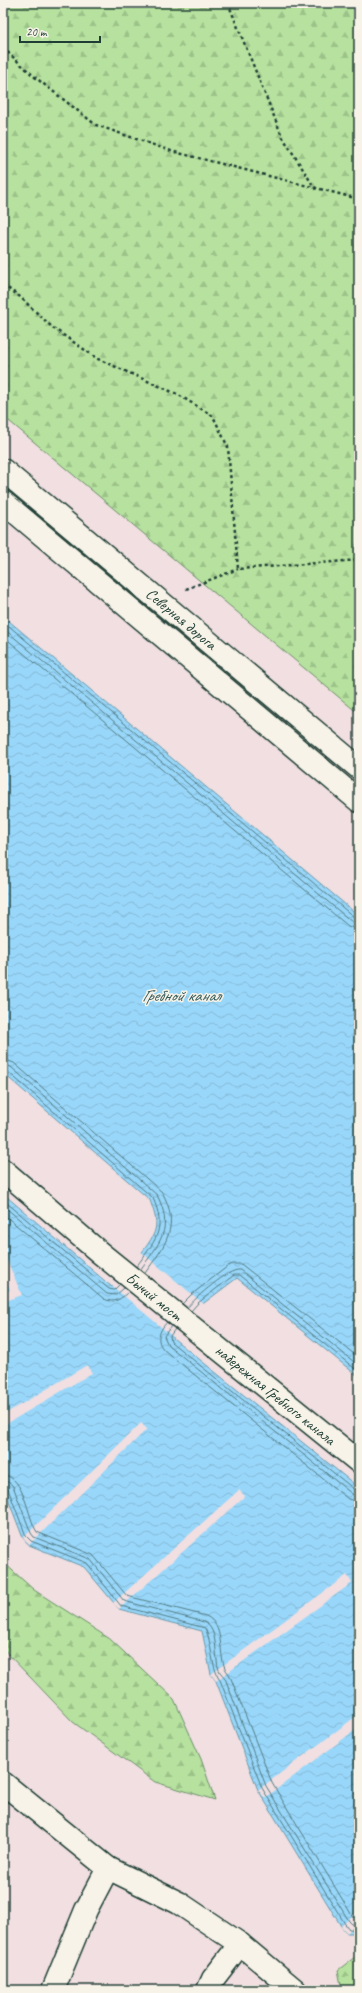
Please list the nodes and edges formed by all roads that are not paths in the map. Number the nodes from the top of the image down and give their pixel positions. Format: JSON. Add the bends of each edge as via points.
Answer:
{"nodes":[{"id":1,"x":3,"y":470,"type":"edge"},
{"id":2,"x":3,"y":502,"type":"edge"},
{"id":3,"x":359,"y":768,"type":"edge"},
{"id":4,"x":359,"y":801,"type":"edge"},
{"id":5,"x":3,"y":1170,"type":"edge"},
{"id":6,"x":210,"y":1342,"type":"joint"},
{"id":7,"x":359,"y":1462,"type":"edge"},
{"id":8,"x":6,"y":1792,"type":"edge"},
{"id":9,"x":108,"y":1868,"type":"junction"},
{"id":10,"x":240,"y":1944,"type":"junction"},
{"id":11,"x":53,"y":1990,"type":"edge"},
{"id":12,"x":208,"y":1990,"type":"edge"},
{"id":13,"x":295,"y":1990,"type":"edge"}],
"edges":[{"from":1,"to":3,"type":"street","name":"Северная дорога"},
{"from":2,"to":4,"type":"street","name":"Северная дорога"},
{"from":5,"to":6,"type":"street","name":"Бычий мост","via":[[98,1252]]},
{"from":6,"to":7,"type":"street","name":"набережная Гребного канала"},
{"from":8,"to":9,"type":"street"},
{"from":9,"to":10,"type":"street","via":[[179,1903]]},
{"from":9,"to":11,"type":"street","via":[[86,1910]]},
{"from":10,"to":12,"type":"street"},
{"from":10,"to":13,"type":"street"}]}
